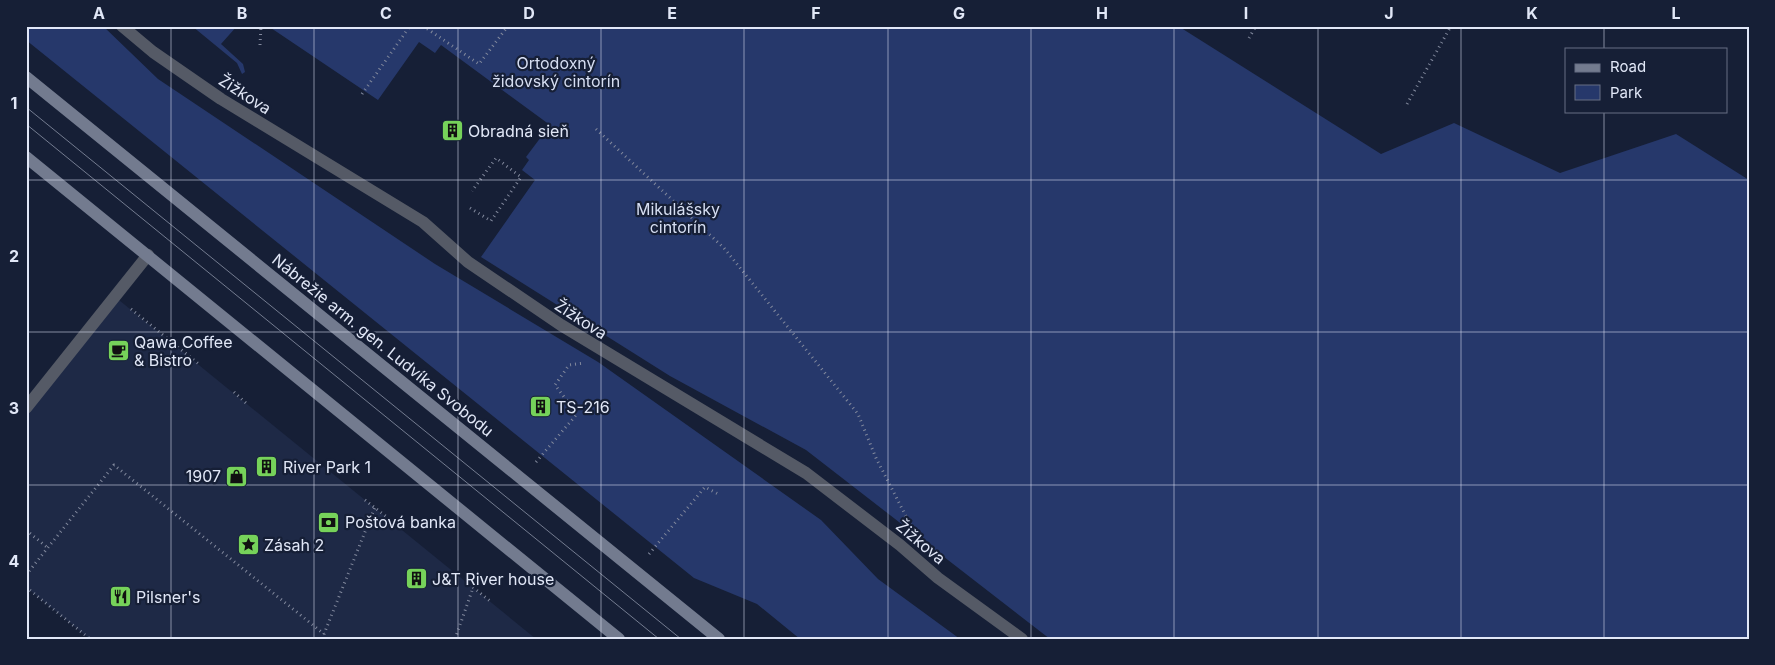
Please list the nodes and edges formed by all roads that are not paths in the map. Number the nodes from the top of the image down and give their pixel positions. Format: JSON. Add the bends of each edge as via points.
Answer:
{"nodes":[{"id":1,"x":122,"y":26,"type":"edge"},
{"id":2,"x":26,"y":77,"type":"edge"},
{"id":3,"x":26,"y":157,"type":"edge"},
{"id":4,"x":148,"y":255,"type":"junction"},
{"id":5,"x":26,"y":408,"type":"edge"},
{"id":6,"x":619,"y":639,"type":"edge"},
{"id":7,"x":719,"y":639,"type":"edge"},
{"id":8,"x":1022,"y":639,"type":"edge"}],
"edges":[{"from":1,"to":8,"type":"street","name":"Žižkova","via":[[153,52],[221,99],[422,222],[468,262],[618,361],[806,473],[938,578]]},
{"from":2,"to":7,"type":"main road","name":"Nábrežie arm. gen. Ludvíka Svobodu"},
{"from":3,"to":4,"type":"main road"},
{"from":4,"to":5,"type":"street"},
{"from":4,"to":6,"type":"main road"}]}
